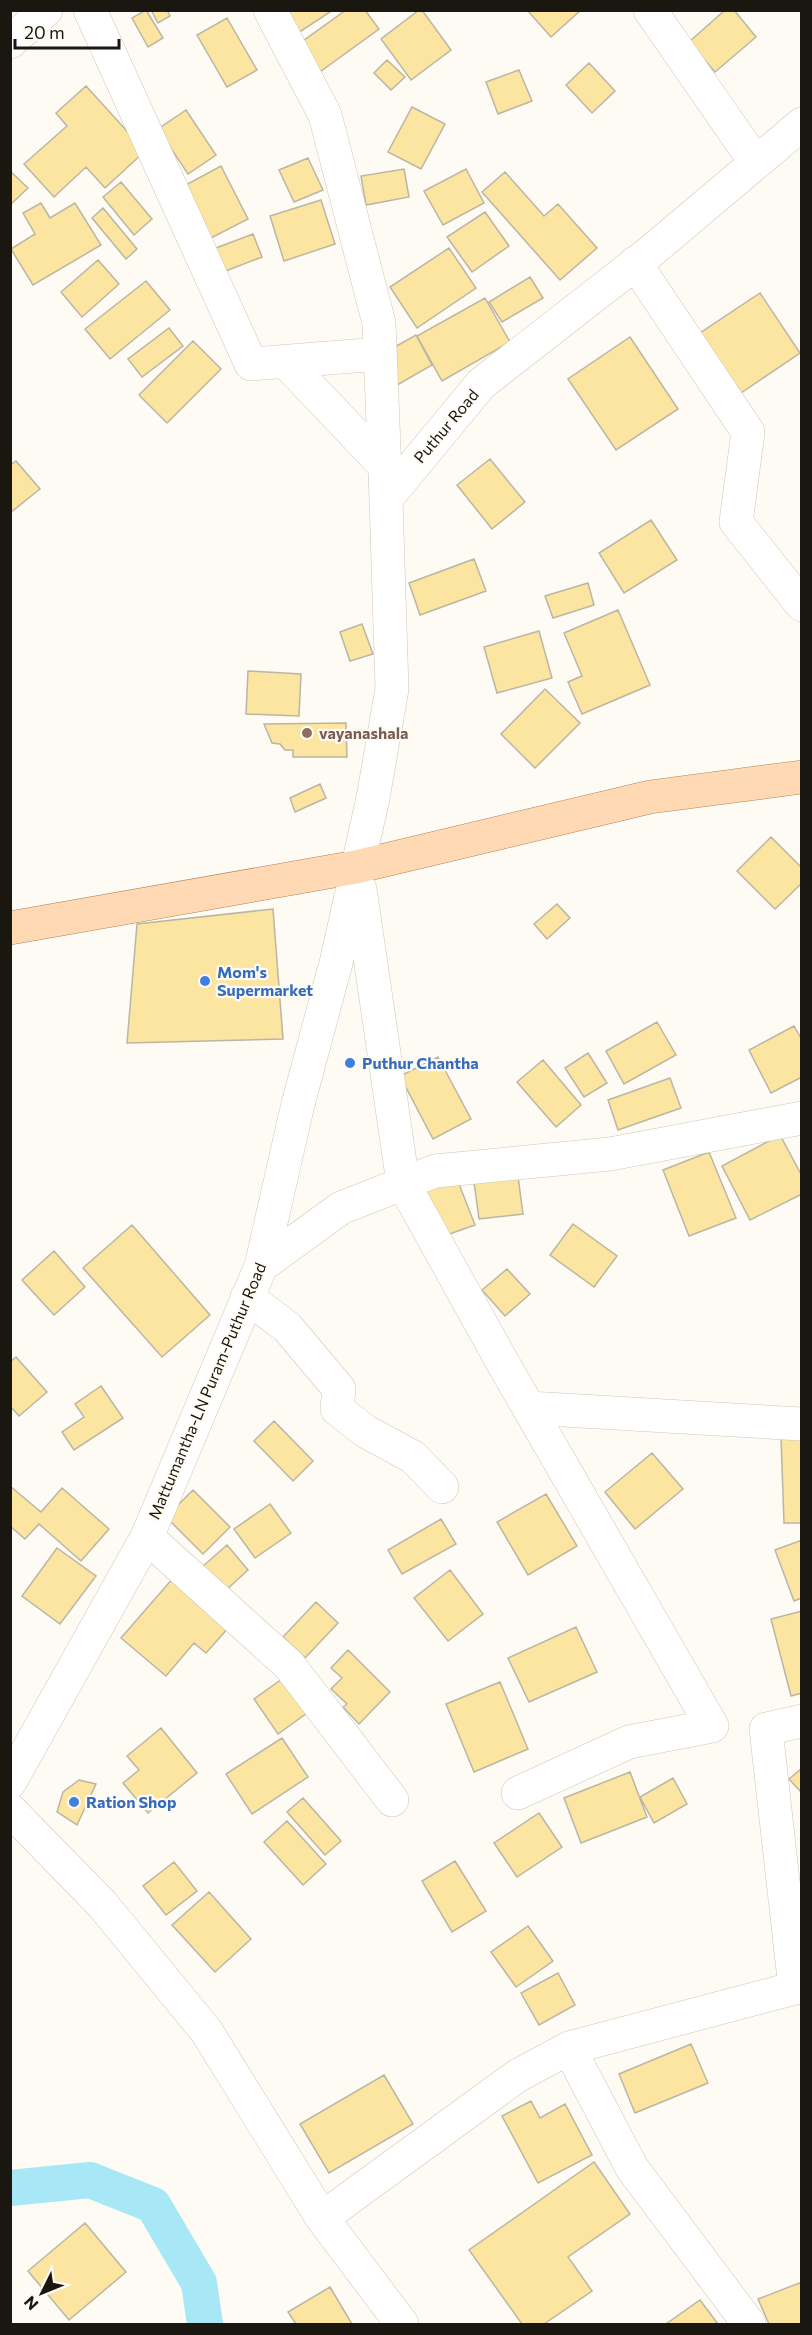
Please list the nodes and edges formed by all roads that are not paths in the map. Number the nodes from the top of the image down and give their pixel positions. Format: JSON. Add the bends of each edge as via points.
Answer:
{"nodes":[{"id":1,"x":46,"y":10,"type":"edge"},
{"id":2,"x":90,"y":10,"type":"edge"},
{"id":3,"x":270,"y":10,"type":"edge"},
{"id":4,"x":650,"y":10,"type":"edge"},
{"id":5,"x":10,"y":42,"type":"edge"},
{"id":6,"x":801,"y":124,"type":"edge"},
{"id":7,"x":756,"y":163,"type":"junction"},
{"id":8,"x":635,"y":263,"type":"junction"},
{"id":9,"x":380,"y":354,"type":"junction"},
{"id":10,"x":285,"y":361,"type":"junction"},
{"id":11,"x":385,"y":466,"type":"junction"},
{"id":12,"x":386,"y":499,"type":"junction"},
{"id":13,"x":801,"y":605,"type":"edge"},
{"id":14,"x":801,"y":777,"type":"edge"},
{"id":15,"x":356,"y":867,"type":"junction"},
{"id":16,"x":10,"y":928,"type":"edge"},
{"id":17,"x":801,"y":1118,"type":"edge"},
{"id":18,"x":403,"y":1184,"type":"junction"},
{"id":19,"x":261,"y":1266,"type":"junction"},
{"id":20,"x":247,"y":1298,"type":"junction"},
{"id":21,"x":529,"y":1408,"type":"junction"},
{"id":22,"x":801,"y":1424,"type":"edge"},
{"id":23,"x":442,"y":1487,"type":"dead end"},
{"id":24,"x":147,"y":1537,"type":"junction"},
{"id":25,"x":801,"y":1721,"type":"edge"},
{"id":26,"x":10,"y":1782,"type":"edge"},
{"id":27,"x":518,"y":1793,"type":"dead end"},
{"id":28,"x":392,"y":1800,"type":"dead end"},
{"id":29,"x":10,"y":1810,"type":"edge"},
{"id":30,"x":569,"y":2048,"type":"junction"},
{"id":31,"x":322,"y":2218,"type":"junction"},
{"id":32,"x":402,"y":2325,"type":"edge"},
{"id":33,"x":748,"y":2325,"type":"edge"}],
"edges":[{"from":1,"to":5,"type":"street"},
{"from":2,"to":10,"type":"street","via":[[251,364]]},
{"from":3,"to":9,"type":"street","via":[[325,115],[379,323]]},
{"from":4,"to":7,"type":"street"},
{"from":6,"to":7,"type":"street","name":"Puthur Road"},
{"from":7,"to":8,"type":"street","name":"Puthur Road"},
{"from":8,"to":12,"type":"street","name":"Puthur Road","via":[[481,384]]},
{"from":8,"to":13,"type":"street","via":[[748,432],[736,522]]},
{"from":9,"to":10,"type":"street"},
{"from":9,"to":11,"type":"street"},
{"from":10,"to":11,"type":"street"},
{"from":11,"to":12,"type":"street"},
{"from":12,"to":15,"type":"street","via":[[392,689]]},
{"from":14,"to":15,"type":"main road","via":[[650,796]]},
{"from":15,"to":16,"type":"main road"},
{"from":15,"to":18,"type":"street"},
{"from":15,"to":19,"type":"street","name":"Mattumantha-LN Puram-Puthur Road"},
{"from":17,"to":18,"type":"street","via":[[610,1154],[435,1171]]},
{"from":18,"to":19,"type":"street","via":[[341,1208]]},
{"from":18,"to":21,"type":"street"},
{"from":19,"to":20,"type":"street","name":"Mattumantha-LN Puram-Puthur Road"},
{"from":20,"to":23,"type":"street","via":[[287,1327],[339,1389],[337,1408],[365,1431],[412,1457]]},
{"from":20,"to":24,"type":"street","name":"Mattumantha-LN Puram-Puthur Road"},
{"from":21,"to":22,"type":"street"},
{"from":21,"to":27,"type":"street","via":[[712,1726],[629,1742]]},
{"from":24,"to":26,"type":"street","name":"Mattumantha-LN Puram-Puthur Road"},
{"from":24,"to":28,"type":"street","via":[[289,1665]]},
{"from":25,"to":30,"type":"street","via":[[766,1729],[795,1988]]},
{"from":29,"to":31,"type":"street","via":[[102,1904],[207,2032]]},
{"from":30,"to":31,"type":"street","via":[[517,2076]]},
{"from":30,"to":33,"type":"street","via":[[632,2168]]},
{"from":31,"to":32,"type":"street"}]}
